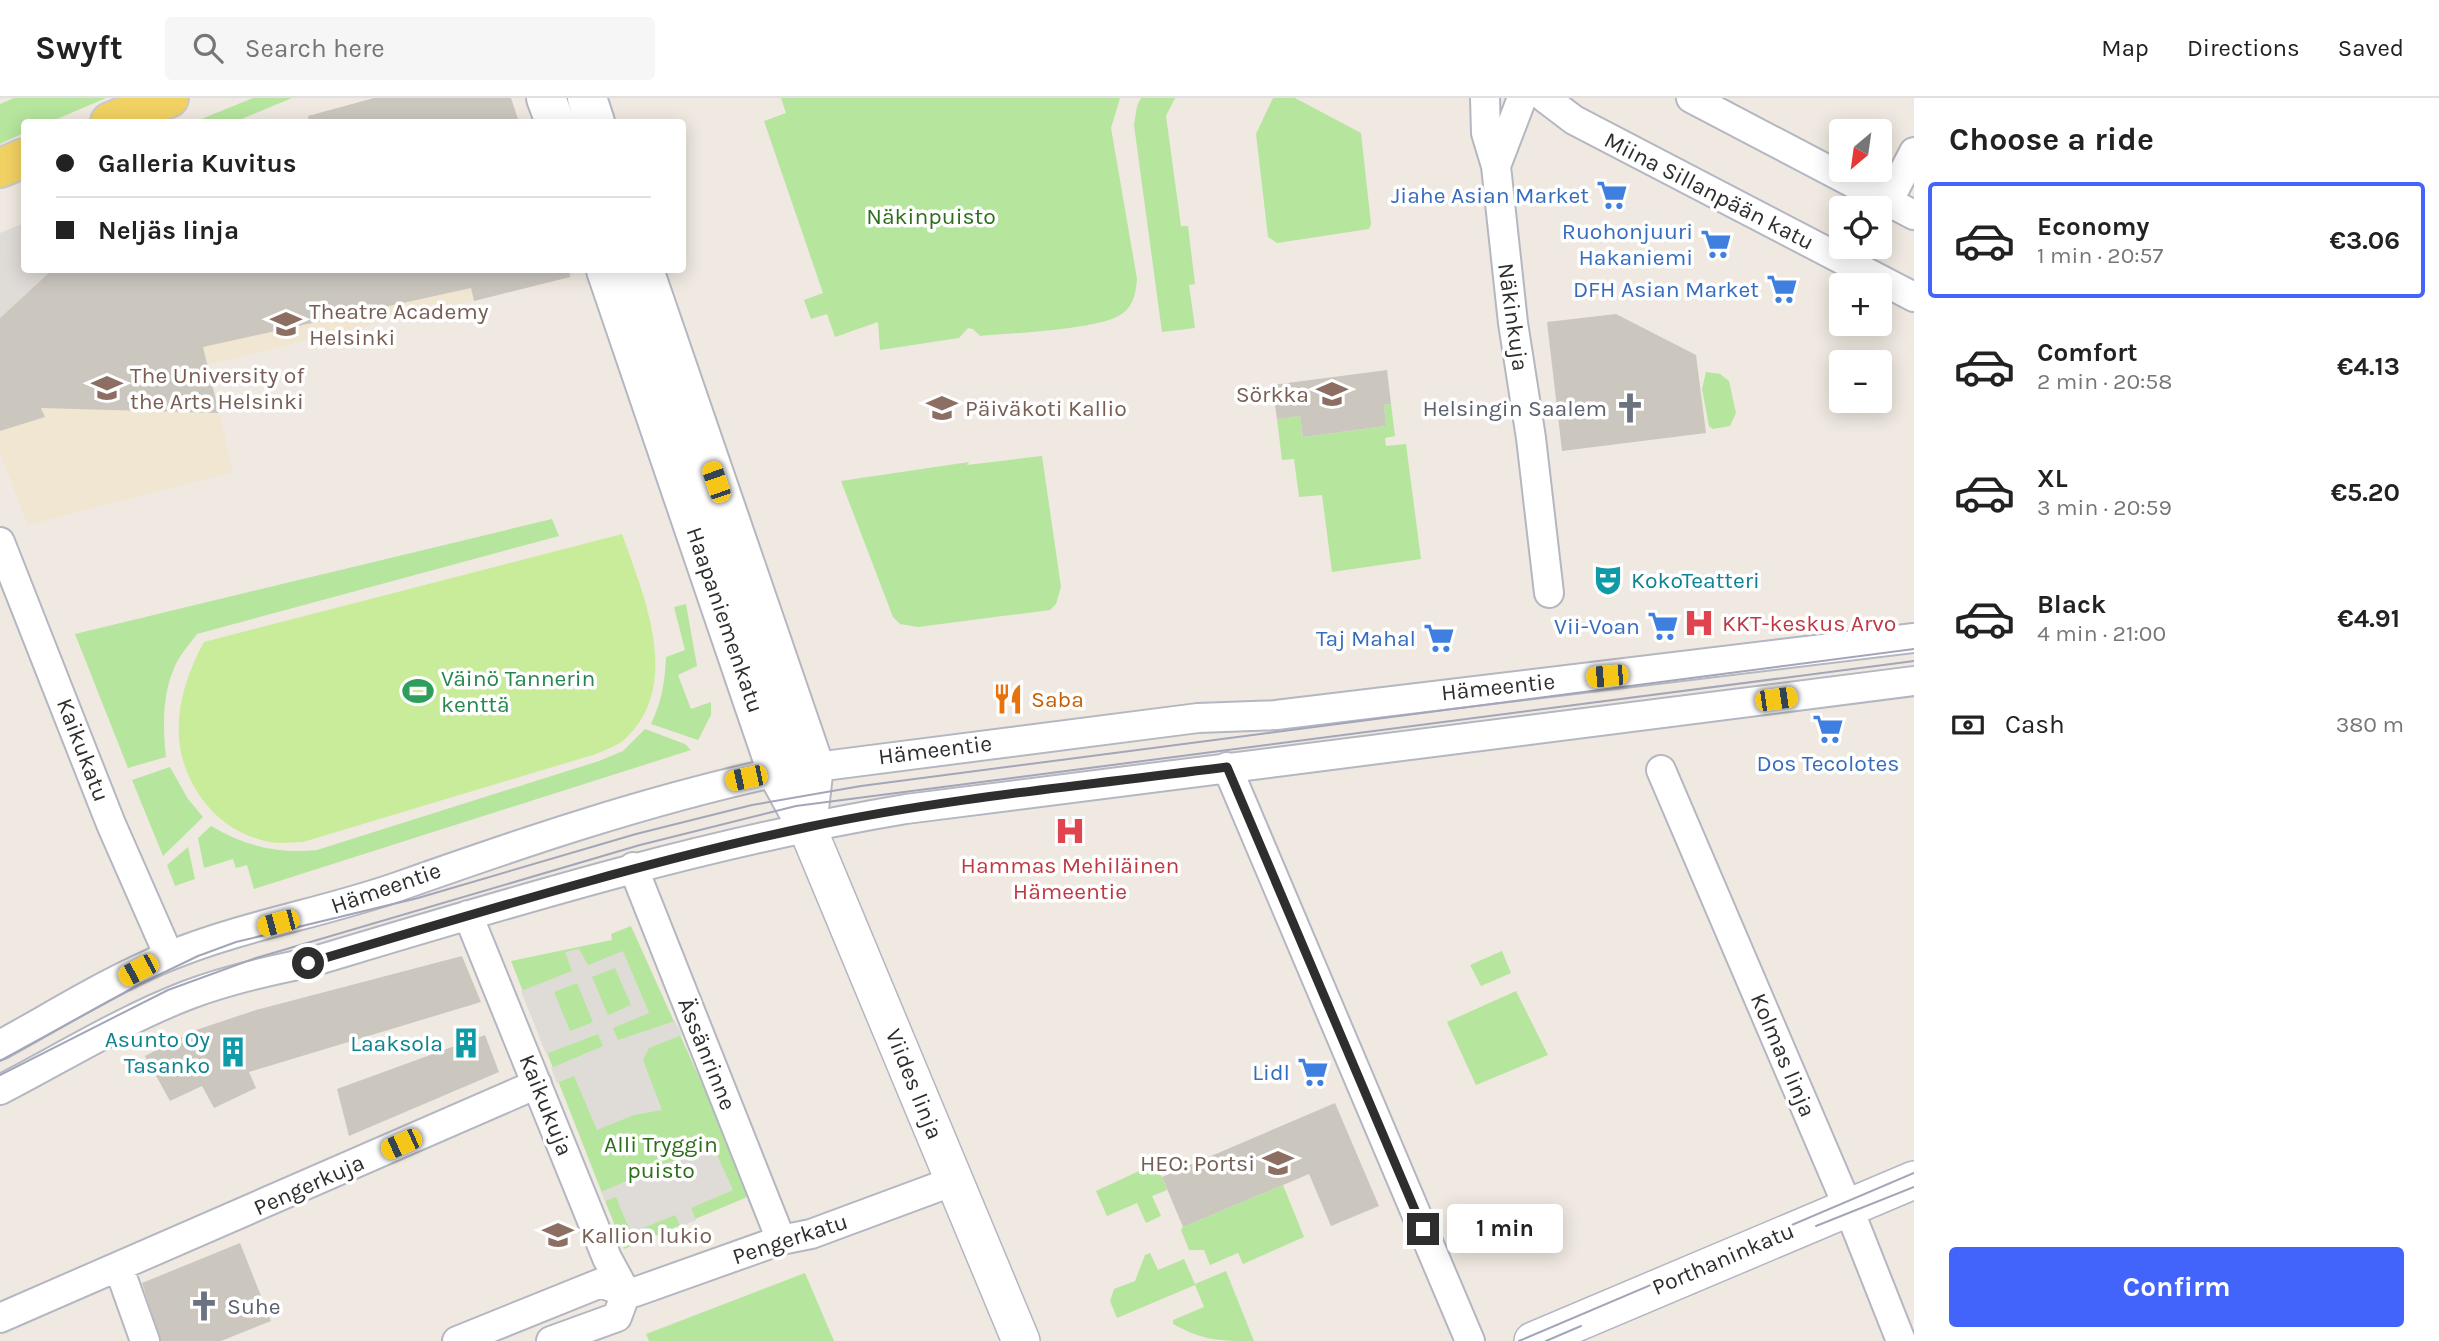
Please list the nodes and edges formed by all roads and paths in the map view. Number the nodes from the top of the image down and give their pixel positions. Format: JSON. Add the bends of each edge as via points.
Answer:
{"nodes":[{"id":1,"x":169,"y":98,"type":"edge"},
{"id":2,"x":546,"y":98,"type":"edge"},
{"id":3,"x":587,"y":98,"type":"edge"},
{"id":4,"x":1485,"y":98,"type":"edge"},
{"id":5,"x":1522,"y":98,"type":"edge"},
{"id":6,"x":1545,"y":98,"type":"edge"},
{"id":7,"x":1690,"y":98,"type":"edge"},
{"id":8,"x":117,"y":119,"type":"edge"},
{"id":9,"x":554,"y":119,"type":"edge"},
{"id":10,"x":594,"y":119,"type":"edge"},
{"id":11,"x":1914,"y":152,"type":"edge"},
{"id":12,"x":21,"y":159,"type":"edge"},
{"id":13,"x":1496,"y":166,"type":"junction"},
{"id":14,"x":0,"y":168,"type":"edge"},
{"id":15,"x":1877,"y":196,"type":"edge"},
{"id":16,"x":1891,"y":196,"type":"edge"},
{"id":17,"x":1892,"y":204,"type":"edge"},
{"id":18,"x":1914,"y":215,"type":"edge"},
{"id":19,"x":607,"y":273,"type":"edge"},
{"id":20,"x":645,"y":273,"type":"edge"},
{"id":21,"x":1914,"y":297,"type":"edge"},
{"id":22,"x":0,"y":542,"type":"edge"},
{"id":23,"x":1549,"y":593,"type":"dead end"},
{"id":24,"x":1914,"y":638,"type":"edge"},
{"id":25,"x":1914,"y":681,"type":"edge"},
{"id":26,"x":814,"y":765,"type":"junction"},
{"id":27,"x":1227,"y":767,"type":"junction"},
{"id":28,"x":1661,"y":770,"type":"dead end"},
{"id":29,"x":777,"y":772,"type":"junction"},
{"id":30,"x":807,"y":827,"type":"junction"},
{"id":31,"x":633,"y":867,"type":"junction"},
{"id":32,"x":468,"y":915,"type":"junction"},
{"id":33,"x":169,"y":956,"type":"junction"},
{"id":34,"x":0,"y":1045,"type":"edge"},
{"id":35,"x":537,"y":1084,"type":"junction"},
{"id":36,"x":0,"y":1090,"type":"edge"},
{"id":37,"x":1914,"y":1180,"type":"edge"},
{"id":38,"x":954,"y":1181,"type":"junction"},
{"id":39,"x":1848,"y":1207,"type":"junction"},
{"id":40,"x":781,"y":1240,"type":"junction"},
{"id":41,"x":119,"y":1268,"type":"junction"},
{"id":42,"x":625,"y":1293,"type":"junction"},
{"id":43,"x":0,"y":1318,"type":"edge"},
{"id":44,"x":145,"y":1341,"type":"edge"},
{"id":45,"x":457,"y":1341,"type":"edge"},
{"id":46,"x":551,"y":1341,"type":"edge"},
{"id":47,"x":1021,"y":1341,"type":"edge"},
{"id":48,"x":1470,"y":1341,"type":"edge"},
{"id":49,"x":1533,"y":1341,"type":"edge"},
{"id":50,"x":1901,"y":1341,"type":"edge"}],
"edges":[{"from":1,"to":8,"type":"main road"},
{"from":2,"to":9,"type":"main road"},
{"from":3,"to":10,"type":"main road"},
{"from":4,"to":13,"type":"street","name":"Näkinkuja","via":[[1486,133]]},
{"from":5,"to":13,"type":"street","name":"Näkinkuja"},
{"from":6,"to":21,"type":"street","name":"Miina Sillanpään katu","via":[[1574,120]]},
{"from":7,"to":15,"type":"street"},
{"from":11,"to":16,"type":"street"},
{"from":12,"to":14,"type":"main road"},
{"from":13,"to":23,"type":"street","name":"Näkinkuja"},
{"from":17,"to":18,"type":"street"},
{"from":19,"to":29,"type":"main road","name":"Haapaniemenkatu"},
{"from":20,"to":26,"type":"main road","name":"Haapaniemenkatu"},
{"from":22,"to":33,"type":"street","name":"Kaikukatu"},
{"from":24,"to":26,"type":"street","name":"Hämeentie"},
{"from":25,"to":27,"type":"street","name":"Hämeentie"},
{"from":26,"to":29,"type":"street","name":"Hämeentie"},
{"from":26,"to":30,"type":"main road","name":"Viides linja"},
{"from":27,"to":30,"type":"street","name":"Hämeentie","via":[[906,809]]},
{"from":27,"to":48,"type":"street"},
{"from":28,"to":39,"type":"street","name":"Kolmas linja"},
{"from":29,"to":30,"type":"main road","name":"Viides linja"},
{"from":29,"to":33,"type":"street","name":"Hämeentie","via":[[575,828]]},
{"from":30,"to":31,"type":"street","name":"Hämeentie"},
{"from":30,"to":38,"type":"street","name":"Viides linja"},
{"from":31,"to":32,"type":"street","name":"Hämeentie"},
{"from":31,"to":40,"type":"street","name":"Ässänrinne"},
{"from":32,"to":35,"type":"street","name":"Kaikukuja"},
{"from":32,"to":36,"type":"street","name":"Hämeentie","via":[[187,995]]},
{"from":33,"to":34,"type":"street","name":"Hämeentie"},
{"from":35,"to":41,"type":"street","name":"Pengerkuja"},
{"from":35,"to":42,"type":"street","name":"Kaikukuja"},
{"from":37,"to":39,"type":"street","name":"Porthaninkatu"},
{"from":38,"to":40,"type":"street","name":"Pengerkatu","via":[[811,1234]]},
{"from":38,"to":47,"type":"street","name":"Viides linja"},
{"from":39,"to":49,"type":"street","name":"Porthaninkatu"},
{"from":39,"to":50,"type":"street","name":"Kolmas linja"},
{"from":40,"to":42,"type":"street","name":"Pengerkatu"},
{"from":41,"to":43,"type":"street","name":"Pengerkuja"},
{"from":41,"to":44,"type":"street"},
{"from":42,"to":45,"type":"street","name":"Pengerkatu","via":[[601,1283]]},
{"from":42,"to":46,"type":"street","via":[[617,1317]]}]}
